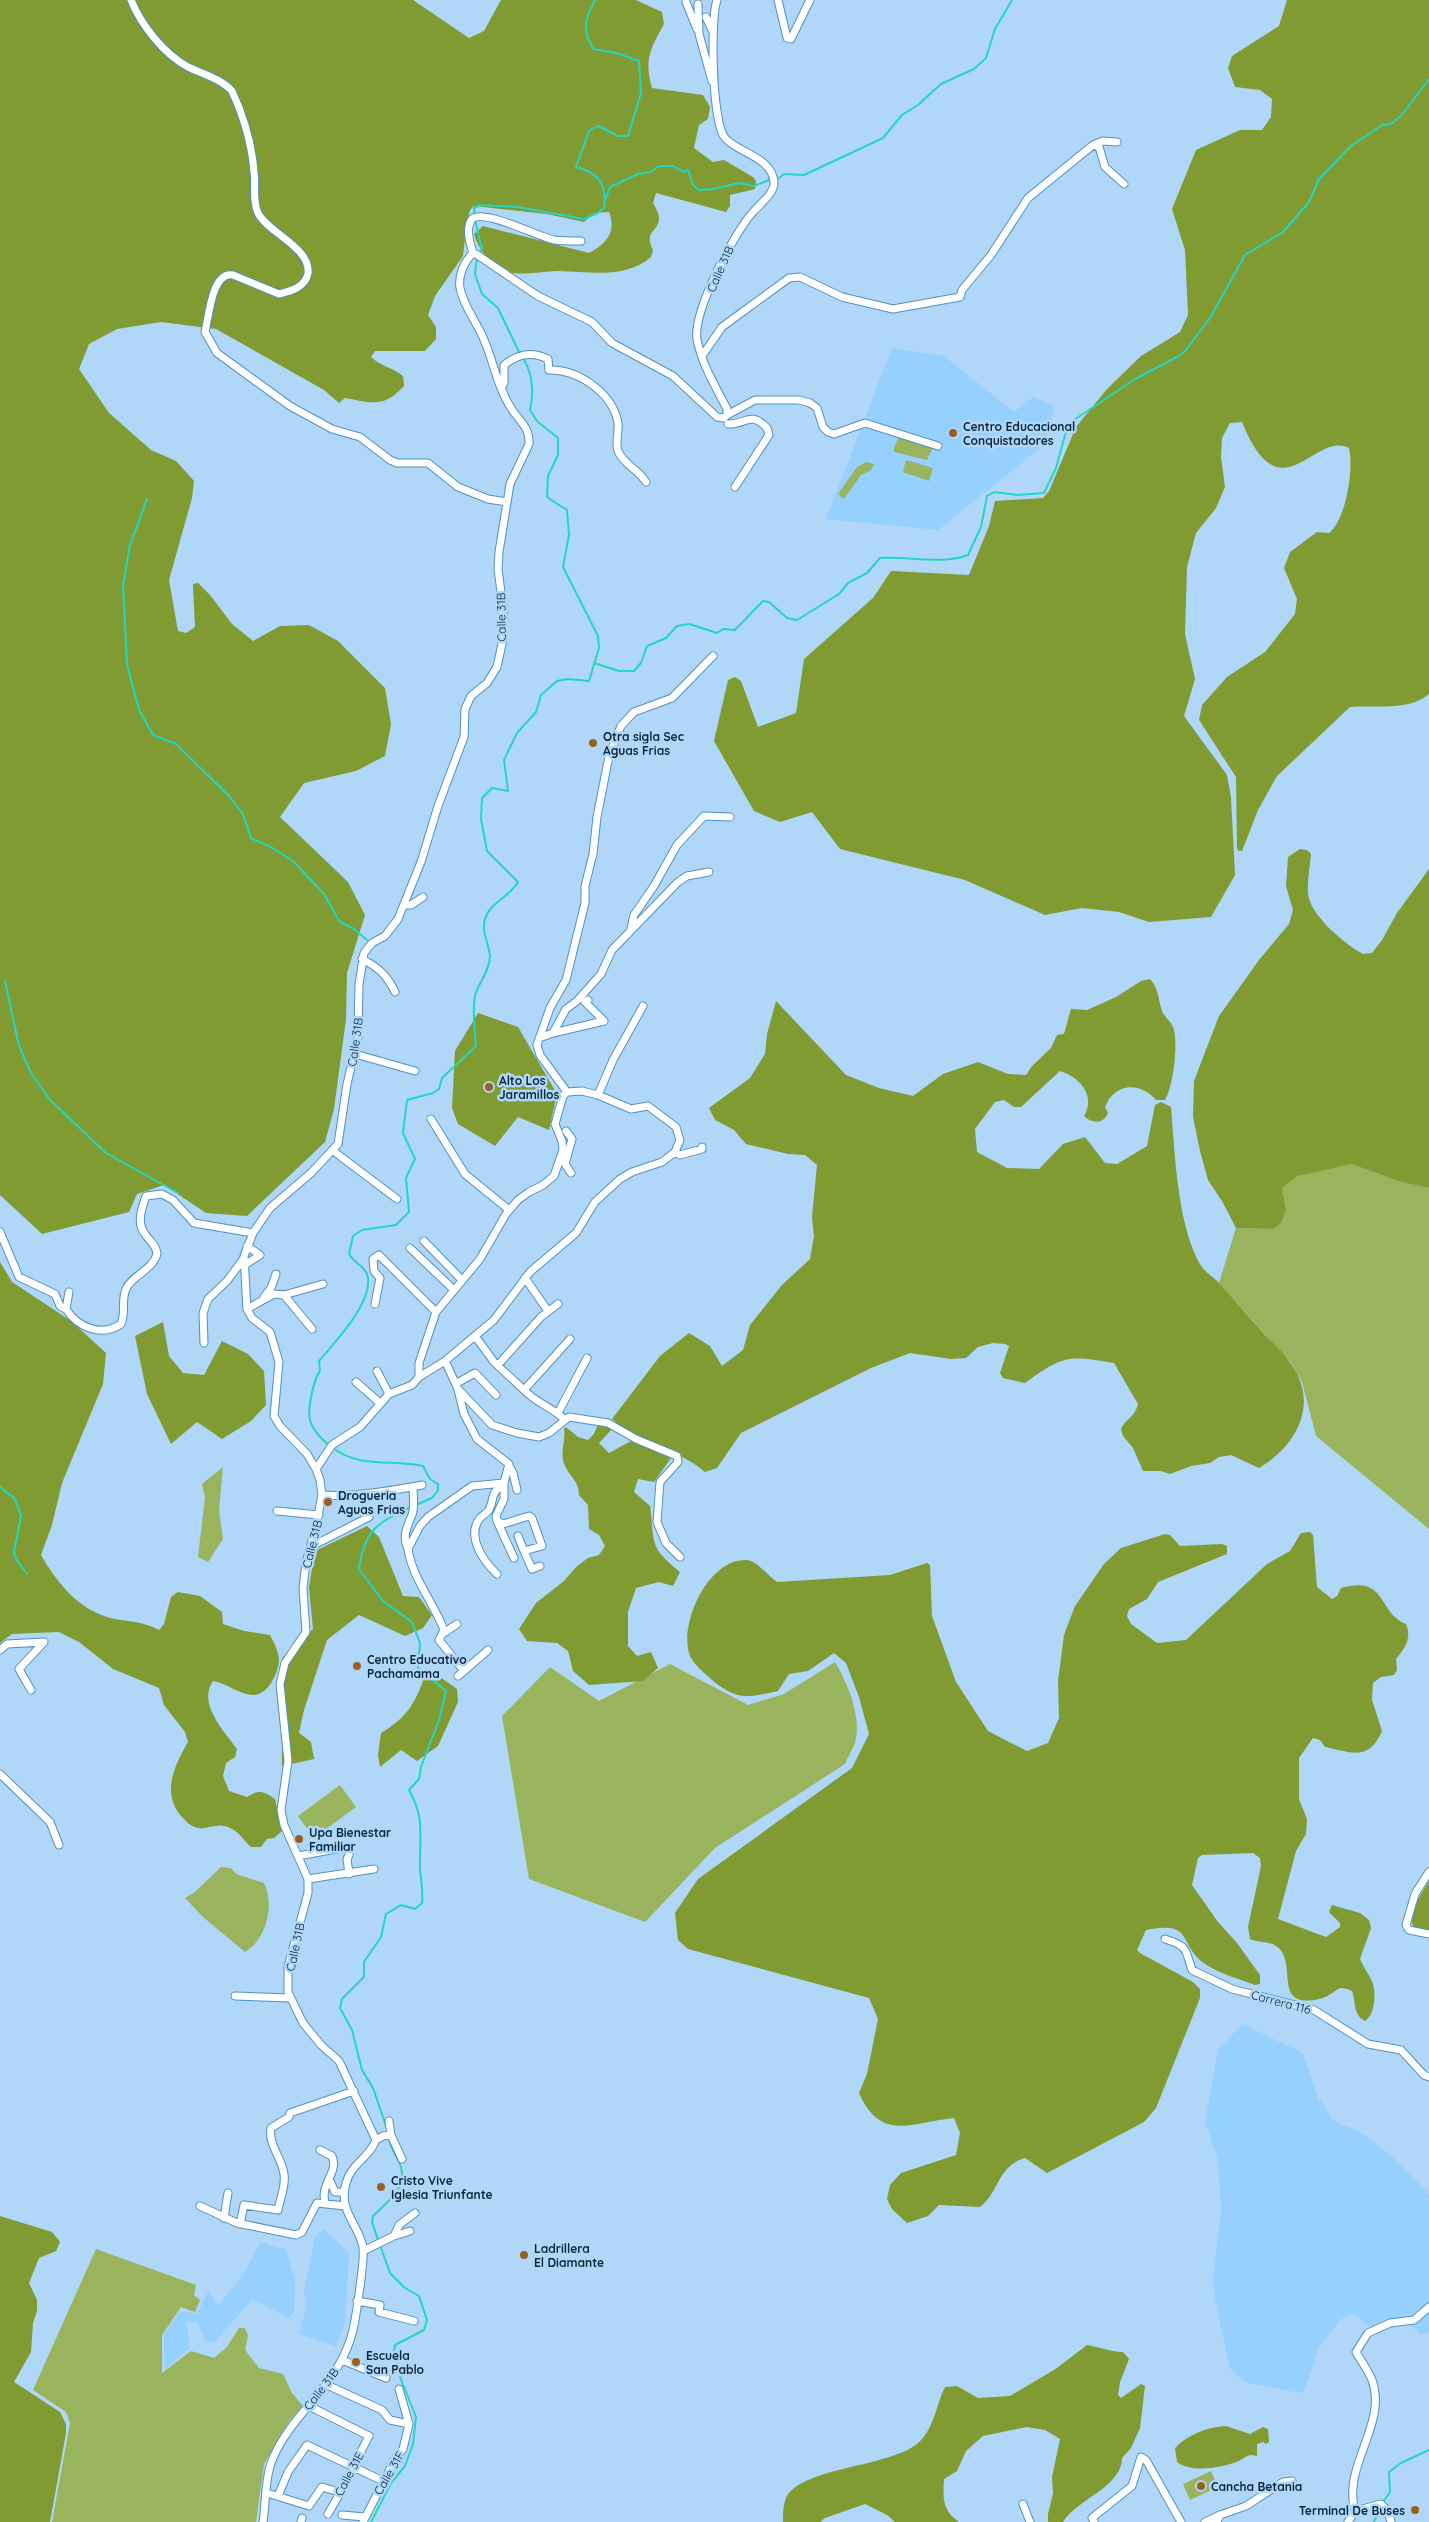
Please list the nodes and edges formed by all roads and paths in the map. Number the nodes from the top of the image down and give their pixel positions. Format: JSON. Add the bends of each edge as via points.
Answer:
{"nodes":[{"id":1,"x":131,"y":0,"type":"edge"},
{"id":2,"x":717,"y":0,"type":"edge"},
{"id":3,"x":778,"y":0,"type":"edge"},
{"id":4,"x":810,"y":0,"type":"edge"},
{"id":5,"x":686,"y":2,"type":"dead end"},
{"id":6,"x":698,"y":4,"type":"dead end"},
{"id":7,"x":706,"y":17,"type":"dead end"},
{"id":8,"x":713,"y":30,"type":"junction"},
{"id":9,"x":699,"y":34,"type":"junction"},
{"id":10,"x":714,"y":88,"type":"junction"},
{"id":11,"x":1117,"y":142,"type":"dead end"},
{"id":12,"x":1094,"y":145,"type":"junction"},
{"id":13,"x":1124,"y":184,"type":"dead end"},
{"id":14,"x":581,"y":241,"type":"dead end"},
{"id":15,"x":476,"y":255,"type":"junction"},
{"id":16,"x":702,"y":356,"type":"junction"},
{"id":17,"x":501,"y":388,"type":"junction"},
{"id":18,"x":727,"y":415,"type":"junction"},
{"id":19,"x":728,"y":424,"type":"dead end"},
{"id":20,"x":938,"y":446,"type":"dead end"},
{"id":21,"x":646,"y":482,"type":"dead end"},
{"id":22,"x":735,"y":487,"type":"dead end"},
{"id":23,"x":507,"y":502,"type":"junction"},
{"id":24,"x":713,"y":656,"type":"dead end"},
{"id":25,"x":730,"y":817,"type":"dead end"},
{"id":26,"x":708,"y":872,"type":"dead end"},
{"id":27,"x":423,"y":897,"type":"dead end"},
{"id":28,"x":404,"y":904,"type":"junction"},
{"id":29,"x":630,"y":930,"type":"junction"},
{"id":30,"x":362,"y":960,"type":"junction"},
{"id":31,"x":395,"y":992,"type":"dead end"},
{"id":32,"x":588,"y":1000,"type":"dead end"},
{"id":33,"x":643,"y":1006,"type":"dead end"},
{"id":34,"x":553,"y":1033,"type":"junction"},
{"id":35,"x":538,"y":1038,"type":"junction"},
{"id":36,"x":355,"y":1054,"type":"junction"},
{"id":37,"x":415,"y":1071,"type":"dead end"},
{"id":38,"x":567,"y":1092,"type":"junction"},
{"id":39,"x":598,"y":1095,"type":"junction"},
{"id":40,"x":431,"y":1119,"type":"dead end"},
{"id":41,"x":566,"y":1131,"type":"dead end"},
{"id":42,"x":702,"y":1147,"type":"dead end"},
{"id":43,"x":332,"y":1150,"type":"junction"},
{"id":44,"x":675,"y":1152,"type":"junction"},
{"id":45,"x":571,"y":1173,"type":"dead end"},
{"id":46,"x":397,"y":1199,"type":"dead end"},
{"id":47,"x":509,"y":1210,"type":"junction"},
{"id":48,"x":0,"y":1232,"type":"edge"},
{"id":49,"x":252,"y":1233,"type":"junction"},
{"id":50,"x":424,"y":1241,"type":"dead end"},
{"id":51,"x":247,"y":1246,"type":"junction"},
{"id":52,"x":410,"y":1248,"type":"dead end"},
{"id":53,"x":244,"y":1258,"type":"junction"},
{"id":54,"x":243,"y":1266,"type":"junction"},
{"id":55,"x":276,"y":1274,"type":"dead end"},
{"id":56,"x":525,"y":1278,"type":"junction"},
{"id":57,"x":462,"y":1280,"type":"junction"},
{"id":58,"x":323,"y":1284,"type":"dead end"},
{"id":59,"x":454,"y":1290,"type":"junction"},
{"id":60,"x":69,"y":1292,"type":"dead end"},
{"id":61,"x":284,"y":1295,"type":"junction"},
{"id":62,"x":262,"y":1299,"type":"junction"},
{"id":63,"x":375,"y":1304,"type":"dead end"},
{"id":64,"x":558,"y":1304,"type":"dead end"},
{"id":65,"x":66,"y":1309,"type":"junction"},
{"id":66,"x":247,"y":1309,"type":"junction"},
{"id":67,"x":548,"y":1311,"type":"junction"},
{"id":68,"x":436,"y":1312,"type":"junction"},
{"id":69,"x":312,"y":1329,"type":"dead end"},
{"id":70,"x":475,"y":1336,"type":"junction"},
{"id":71,"x":570,"y":1339,"type":"dead end"},
{"id":72,"x":204,"y":1343,"type":"dead end"},
{"id":73,"x":587,"y":1358,"type":"dead end"},
{"id":74,"x":445,"y":1362,"type":"junction"},
{"id":75,"x":498,"y":1365,"type":"junction"},
{"id":76,"x":377,"y":1370,"type":"dead end"},
{"id":77,"x":419,"y":1377,"type":"junction"},
{"id":78,"x":356,"y":1382,"type":"dead end"},
{"id":79,"x":458,"y":1386,"type":"junction"},
{"id":80,"x":524,"y":1390,"type":"junction"},
{"id":81,"x":389,"y":1394,"type":"junction"},
{"id":82,"x":496,"y":1395,"type":"dead end"},
{"id":83,"x":380,"y":1403,"type":"junction"},
{"id":84,"x":558,"y":1413,"type":"junction"},
{"id":85,"x":564,"y":1419,"type":"junction"},
{"id":86,"x":509,"y":1466,"type":"junction"},
{"id":87,"x":316,"y":1469,"type":"junction"},
{"id":88,"x":504,"y":1483,"type":"junction"},
{"id":89,"x":422,"y":1485,"type":"dead end"},
{"id":90,"x":413,"y":1486,"type":"junction"},
{"id":91,"x":517,"y":1490,"type":"dead end"},
{"id":92,"x":322,"y":1495,"type":"junction"},
{"id":93,"x":276,"y":1511,"type":"dead end"},
{"id":94,"x":319,"y":1515,"type":"junction"},
{"id":95,"x":369,"y":1517,"type":"dead end"},
{"id":96,"x":497,"y":1521,"type":"junction"},
{"id":97,"x":518,"y":1536,"type":"dead end"},
{"id":98,"x":312,"y":1546,"type":"junction"},
{"id":99,"x":408,"y":1549,"type":"junction"},
{"id":100,"x":524,"y":1552,"type":"junction"},
{"id":101,"x":680,"y":1557,"type":"dead end"},
{"id":102,"x":514,"y":1558,"type":"dead end"},
{"id":103,"x":540,"y":1566,"type":"dead end"},
{"id":104,"x":497,"y":1574,"type":"dead end"},
{"id":105,"x":457,"y":1624,"type":"dead end"},
{"id":106,"x":444,"y":1633,"type":"junction"},
{"id":107,"x":0,"y":1650,"type":"edge"},
{"id":108,"x":488,"y":1650,"type":"dead end"},
{"id":109,"x":31,"y":1690,"type":"dead end"},
{"id":110,"x":0,"y":1774,"type":"edge"},
{"id":111,"x":59,"y":1845,"type":"dead end"},
{"id":112,"x":347,"y":1847,"type":"dead end"},
{"id":113,"x":298,"y":1856,"type":"junction"},
{"id":114,"x":349,"y":1856,"type":"dead end"},
{"id":115,"x":374,"y":1869,"type":"dead end"},
{"id":116,"x":1429,"y":1872,"type":"edge"},
{"id":117,"x":350,"y":1874,"type":"junction"},
{"id":118,"x":308,"y":1879,"type":"junction"},
{"id":119,"x":1429,"y":1934,"type":"edge"},
{"id":120,"x":1165,"y":1939,"type":"dead end"},
{"id":121,"x":235,"y":1996,"type":"dead end"},
{"id":122,"x":290,"y":1998,"type":"junction"},
{"id":123,"x":1429,"y":2078,"type":"edge"},
{"id":124,"x":354,"y":2091,"type":"junction"},
{"id":125,"x":389,"y":2122,"type":"dead end"},
{"id":126,"x":387,"y":2136,"type":"junction"},
{"id":127,"x":376,"y":2140,"type":"junction"},
{"id":128,"x":320,"y":2150,"type":"dead end"},
{"id":129,"x":402,"y":2159,"type":"dead end"},
{"id":130,"x":329,"y":2179,"type":"junction"},
{"id":131,"x":344,"y":2192,"type":"junction"},
{"id":132,"x":228,"y":2193,"type":"dead end"},
{"id":133,"x":325,"y":2202,"type":"junction"},
{"id":134,"x":200,"y":2206,"type":"dead end"},
{"id":135,"x":345,"y":2206,"type":"junction"},
{"id":136,"x":415,"y":2213,"type":"dead end"},
{"id":137,"x":224,"y":2218,"type":"junction"},
{"id":138,"x":240,"y":2224,"type":"junction"},
{"id":139,"x":410,"y":2231,"type":"dead end"},
{"id":140,"x":390,"y":2238,"type":"junction"},
{"id":141,"x":363,"y":2250,"type":"junction"},
{"id":142,"x":357,"y":2301,"type":"junction"},
{"id":143,"x":1429,"y":2307,"type":"edge"},
{"id":144,"x":414,"y":2321,"type":"dead end"},
{"id":145,"x":342,"y":2360,"type":"junction"},
{"id":146,"x":386,"y":2378,"type":"dead end"},
{"id":147,"x":327,"y":2384,"type":"junction"},
{"id":148,"x":399,"y":2389,"type":"dead end"},
{"id":149,"x":313,"y":2408,"type":"dead end"},
{"id":150,"x":390,"y":2420,"type":"junction"},
{"id":151,"x":408,"y":2424,"type":"junction"},
{"id":152,"x":392,"y":2429,"type":"dead end"},
{"id":153,"x":294,"y":2464,"type":"junction"},
{"id":154,"x":302,"y":2468,"type":"dead end"},
{"id":155,"x":354,"y":2468,"type":"junction"},
{"id":156,"x":383,"y":2480,"type":"junction"},
{"id":157,"x":1292,"y":2481,"type":"dead end"},
{"id":158,"x":339,"y":2492,"type":"junction"},
{"id":159,"x":267,"y":2493,"type":"junction"},
{"id":160,"x":278,"y":2496,"type":"junction"},
{"id":161,"x":1023,"y":2504,"type":"dead end"},
{"id":162,"x":1355,"y":2512,"type":"junction"},
{"id":163,"x":328,"y":2514,"type":"dead end"},
{"id":164,"x":342,"y":2514,"type":"dead end"},
{"id":165,"x":1219,"y":2518,"type":"edge"},
{"id":166,"x":364,"y":2520,"type":"edge"},
{"id":167,"x":1093,"y":2520,"type":"edge"},
{"id":168,"x":1391,"y":2520,"type":"edge"},
{"id":169,"x":263,"y":2522,"type":"edge"},
{"id":170,"x":1030,"y":2522,"type":"edge"},
{"id":171,"x":1181,"y":2522,"type":"edge"},
{"id":172,"x":1205,"y":2522,"type":"edge"},
{"id":173,"x":1348,"y":2522,"type":"edge"}],
"edges":[{"from":1,"to":23,"type":"street","via":[[166,51],[232,91],[253,160],[255,204],[259,215],[302,256],[307,266],[306,280],[299,287],[279,294],[233,275],[221,276],[205,332],[217,353],[290,406],[332,428],[360,437],[390,460],[428,463],[458,487]]},
{"from":2,"to":8,"type":"street","name":"Calle 31B","via":[[713,9]]},
{"from":3,"to":4,"type":"street","via":[[787,38],[791,39]]},
{"from":5,"to":9,"type":"street"},
{"from":6,"to":9,"type":"street"},
{"from":7,"to":8,"type":"street"},
{"from":8,"to":10,"type":"street","name":"Calle 31B"},
{"from":9,"to":10,"type":"street"},
{"from":10,"to":16,"type":"street","name":"Calle 31B","via":[[719,129],[732,145],[766,166],[774,181],[774,189],[738,232],[716,273],[697,338]]},
{"from":11,"to":12,"type":"street","via":[[1103,140]]},
{"from":12,"to":13,"type":"street","via":[[1099,147],[1105,167]]},
{"from":12,"to":16,"type":"street","via":[[1025,202],[960,296],[892,310],[842,297],[800,277],[789,278],[722,328]]},
{"from":14,"to":15,"type":"street","via":[[553,240],[494,218],[475,218],[469,230]]},
{"from":15,"to":17,"type":"street","name":"Calle 31B","via":[[464,265],[460,288],[484,339]]},
{"from":15,"to":18,"type":"street","via":[[538,296],[592,322],[612,343],[673,376],[717,417]]},
{"from":16,"to":18,"type":"street","name":"Calle 31B"},
{"from":17,"to":21,"type":"street","via":[[504,365],[523,355],[539,355],[548,359],[549,370],[561,371],[585,381],[607,397],[618,424],[618,449],[622,460],[639,472]]},
{"from":17,"to":23,"type":"street","name":"Calle 31B","via":[[530,437],[510,484]]},
{"from":18,"to":20,"type":"street","via":[[755,400],[799,400],[817,408],[823,428],[834,434],[865,423]]},
{"from":19,"to":22,"type":"street","via":[[750,418],[763,424],[768,432],[767,440]]},
{"from":23,"to":28,"type":"street","name":"Calle 31B","via":[[498,569],[503,608],[502,644],[497,667],[487,683],[471,696],[465,709],[464,737]]},
{"from":24,"to":35,"type":"street","via":[[672,698],[634,712],[618,732],[609,756],[592,862],[585,886],[585,903],[566,980],[553,1001]]},
{"from":25,"to":29,"type":"street","via":[[704,816],[676,845],[634,915]]},
{"from":26,"to":29,"type":"street","via":[[687,876],[678,882]]},
{"from":27,"to":28,"type":"street","via":[[411,905]]},
{"from":28,"to":30,"type":"street","name":"Calle 31B","via":[[394,926],[372,943]]},
{"from":29,"to":34,"type":"street","via":[[612,950],[602,974],[566,1009]]},
{"from":30,"to":31,"type":"street","via":[[379,968]]},
{"from":30,"to":36,"type":"street","name":"Calle 31B"},
{"from":32,"to":34,"type":"street","via":[[585,1002],[604,1021]]},
{"from":33,"to":39,"type":"street"},
{"from":34,"to":35,"type":"street"},
{"from":35,"to":38,"type":"street","via":[[538,1050]]},
{"from":36,"to":37,"type":"street"},
{"from":36,"to":43,"type":"street","name":"Calle 31B","via":[[338,1144]]},
{"from":38,"to":39,"type":"street"},
{"from":38,"to":47,"type":"street","via":[[556,1120],[556,1130],[562,1142],[558,1168],[549,1181],[529,1192]]},
{"from":39,"to":44,"type":"street","via":[[631,1109],[648,1106],[674,1124],[680,1140]]},
{"from":40,"to":47,"type":"street","via":[[465,1174]]},
{"from":41,"to":45,"type":"street","via":[[572,1140],[565,1164]]},
{"from":42,"to":44,"type":"street","via":[[680,1155]]},
{"from":43,"to":46,"type":"street"},
{"from":43,"to":49,"type":"street","name":"Calle 31B","via":[[270,1208]]},
{"from":44,"to":56,"type":"street","via":[[662,1162],[620,1179],[595,1202],[576,1233]]},
{"from":47,"to":57,"type":"street","via":[[480,1259]]},
{"from":48,"to":65,"type":"street","via":[[19,1277],[55,1294],[60,1306]]},
{"from":49,"to":51,"type":"street","name":"Calle 31B"},
{"from":49,"to":65,"type":"street","via":[[194,1223],[173,1200],[162,1194],[146,1196],[140,1214],[141,1225],[144,1234],[156,1247],[157,1254],[125,1290],[121,1324],[114,1329],[92,1329]]},
{"from":50,"to":57,"type":"street"},
{"from":51,"to":53,"type":"street","name":"Calle 31B"},
{"from":51,"to":54,"type":"street","via":[[260,1255]]},
{"from":52,"to":59,"type":"street"},
{"from":53,"to":54,"type":"street","name":"Calle 31B"},
{"from":53,"to":72,"type":"street","via":[[227,1281],[208,1298],[203,1313]]},
{"from":54,"to":66,"type":"street","name":"Calle 31B"},
{"from":55,"to":62,"type":"street"},
{"from":56,"to":67,"type":"street"},
{"from":56,"to":70,"type":"street","via":[[498,1315]]},
{"from":57,"to":59,"type":"street"},
{"from":58,"to":61,"type":"street"},
{"from":59,"to":68,"type":"street"},
{"from":60,"to":65,"type":"street"},
{"from":61,"to":62,"type":"street","via":[[274,1294]]},
{"from":61,"to":69,"type":"street"},
{"from":62,"to":66,"type":"street"},
{"from":63,"to":68,"type":"street","via":[[380,1278],[374,1271],[373,1259],[379,1255]]},
{"from":64,"to":67,"type":"street"},
{"from":66,"to":87,"type":"street","name":"Calle 31B","via":[[273,1337],[279,1362],[274,1416]]},
{"from":67,"to":75,"type":"street"},
{"from":68,"to":77,"type":"street","via":[[419,1363]]},
{"from":70,"to":74,"type":"street"},
{"from":70,"to":75,"type":"street"},
{"from":71,"to":80,"type":"street"},
{"from":73,"to":84,"type":"street"},
{"from":74,"to":77,"type":"street"},
{"from":74,"to":79,"type":"street"},
{"from":75,"to":80,"type":"street"},
{"from":76,"to":81,"type":"street"},
{"from":77,"to":81,"type":"street","via":[[412,1385]]},
{"from":78,"to":83,"type":"street"},
{"from":79,"to":82,"type":"street","via":[[475,1373]]},
{"from":79,"to":85,"type":"street","via":[[483,1417],[503,1430],[539,1437],[549,1433]]},
{"from":79,"to":86,"type":"street","via":[[464,1414],[478,1439]]},
{"from":80,"to":84,"type":"street","via":[[533,1400]]},
{"from":81,"to":83,"type":"street"},
{"from":83,"to":87,"type":"street","via":[[360,1427],[329,1448]]},
{"from":84,"to":85,"type":"street"},
{"from":85,"to":101,"type":"street","via":[[599,1420],[678,1456],[678,1462],[660,1482],[658,1522],[666,1542]]},
{"from":86,"to":88,"type":"street"},
{"from":86,"to":91,"type":"street"},
{"from":87,"to":92,"type":"street","name":"Calle 31B"},
{"from":88,"to":96,"type":"street","via":[[504,1499]]},
{"from":88,"to":99,"type":"street","via":[[472,1486],[428,1517]]},
{"from":88,"to":104,"type":"street","via":[[493,1493],[488,1511],[480,1518],[475,1532],[482,1558]]},
{"from":89,"to":90,"type":"street"},
{"from":90,"to":92,"type":"street"},
{"from":90,"to":99,"type":"street","via":[[412,1511],[404,1539]]},
{"from":92,"to":94,"type":"street","name":"Calle 31B"},
{"from":93,"to":94,"type":"street"},
{"from":94,"to":98,"type":"street","name":"Calle 31B"},
{"from":95,"to":98,"type":"street"},
{"from":96,"to":100,"type":"street","via":[[503,1524],[530,1516],[535,1521],[545,1545]]},
{"from":96,"to":102,"type":"street"},
{"from":97,"to":100,"type":"street"},
{"from":98,"to":113,"type":"street","name":"Calle 31B","via":[[303,1588],[306,1632],[285,1663],[280,1684],[288,1761],[281,1810]]},
{"from":99,"to":106,"type":"street"},
{"from":100,"to":103,"type":"street","via":[[532,1569]]},
{"from":105,"to":106,"type":"street"},
{"from":106,"to":108,"type":"street","via":[[439,1640],[461,1674]]},
{"from":107,"to":109,"type":"street","via":[[7,1644],[44,1642],[19,1669]]},
{"from":110,"to":111,"type":"street","via":[[50,1822]]},
{"from":112,"to":113,"type":"street"},
{"from":113,"to":118,"type":"street","name":"Calle 31B"},
{"from":114,"to":117,"type":"street"},
{"from":115,"to":117,"type":"street"},
{"from":116,"to":119,"type":"street","via":[[1415,1894],[1406,1925],[1409,1930]]},
{"from":117,"to":118,"type":"street"},
{"from":118,"to":122,"type":"street","name":"Calle 31B","via":[[308,1893],[288,1967]]},
{"from":120,"to":123,"type":"street","name":"Carrera 116","via":[[1181,1944],[1192,1970],[1199,1976],[1232,1989],[1314,2010],[1368,2044],[1401,2050]]},
{"from":121,"to":122,"type":"street"},
{"from":122,"to":124,"type":"street","name":"Calle 31B","via":[[303,2023],[340,2061]]},
{"from":124,"to":127,"type":"street","name":"Calle 31B"},
{"from":124,"to":138,"type":"street","via":[[290,2113],[289,2117],[271,2128],[271,2140],[284,2174],[278,2210],[244,2205]]},
{"from":125,"to":126,"type":"street"},
{"from":126,"to":127,"type":"street"},
{"from":126,"to":129,"type":"street"},
{"from":127,"to":131,"type":"street","name":"Calle 31B","via":[[352,2168]]},
{"from":128,"to":130,"type":"street","via":[[333,2159],[334,2170]]},
{"from":130,"to":131,"type":"street","via":[[335,2192]]},
{"from":130,"to":133,"type":"street","via":[[324,2185]]},
{"from":131,"to":135,"type":"street","name":"Calle 31B"},
{"from":132,"to":137,"type":"street"},
{"from":133,"to":135,"type":"street"},
{"from":133,"to":138,"type":"street","via":[[314,2205],[302,2232],[296,2235]]},
{"from":134,"to":137,"type":"street"},
{"from":135,"to":141,"type":"street","name":"Calle 31B"},
{"from":136,"to":140,"type":"street","via":[[399,2225]]},
{"from":137,"to":138,"type":"street"},
{"from":139,"to":140,"type":"street"},
{"from":140,"to":141,"type":"street"},
{"from":141,"to":142,"type":"street","name":"Calle 31B"},
{"from":142,"to":144,"type":"street","via":[[380,2305],[379,2312]]},
{"from":142,"to":145,"type":"street","name":"Calle 31B","via":[[353,2330]]},
{"from":143,"to":162,"type":"street","via":[[1414,2320],[1390,2323],[1368,2332],[1356,2352],[1372,2380],[1375,2401],[1373,2424],[1362,2446],[1351,2491]]},
{"from":145,"to":146,"type":"street"},
{"from":145,"to":147,"type":"street","name":"Calle 31B"},
{"from":147,"to":150,"type":"street","via":[[382,2410]]},
{"from":147,"to":159,"type":"street","name":"Calle 31B","via":[[279,2447],[271,2463]]},
{"from":148,"to":151,"type":"street"},
{"from":149,"to":155,"type":"street","name":"Calle 31E","via":[[369,2436]]},
{"from":150,"to":151,"type":"street"},
{"from":150,"to":152,"type":"street"},
{"from":151,"to":156,"type":"street","name":"Calle 31F","via":[[403,2449]]},
{"from":153,"to":154,"type":"street"},
{"from":153,"to":155,"type":"street","via":[[307,2445]]},
{"from":153,"to":160,"type":"street"},
{"from":155,"to":156,"type":"street"},
{"from":155,"to":158,"type":"street","name":"Calle 31E"},
{"from":156,"to":166,"type":"street","name":"Calle 31F"},
{"from":157,"to":165,"type":"street","via":[[1283,2482],[1246,2506]]},
{"from":158,"to":160,"type":"street","via":[[321,2487],[310,2506]]},
{"from":158,"to":163,"type":"street","name":"Calle 31E"},
{"from":159,"to":160,"type":"street"},
{"from":159,"to":169,"type":"street","name":"Calle 31B"},
{"from":161,"to":170,"type":"street"},
{"from":162,"to":168,"type":"street","via":[[1381,2504]]},
{"from":162,"to":173,"type":"street"},
{"from":164,"to":166,"type":"street"},
{"from":165,"to":172,"type":"street"},
{"from":167,"to":171,"type":"street","via":[[1132,2486],[1139,2459],[1143,2458]]}]}
